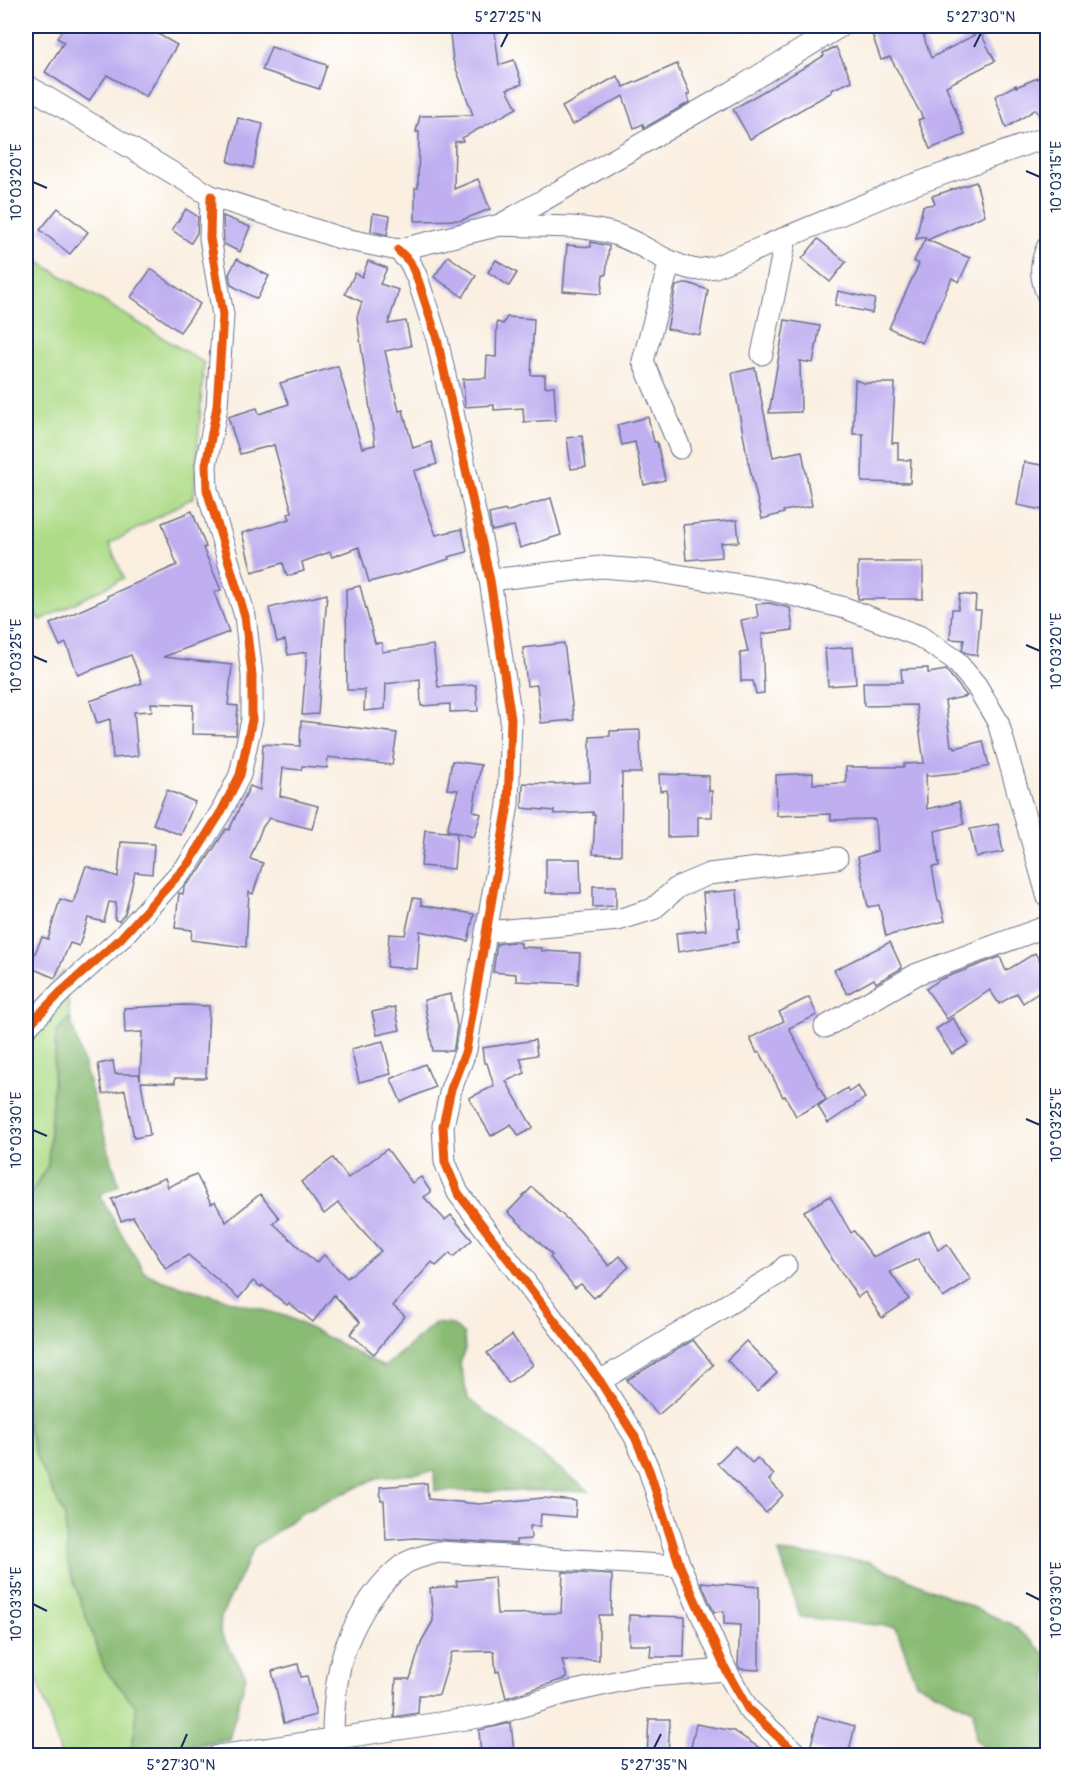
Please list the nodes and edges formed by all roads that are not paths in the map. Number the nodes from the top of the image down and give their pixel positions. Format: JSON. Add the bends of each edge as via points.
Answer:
{"nodes":[{"id":1,"x":841,"y":26,"type":"edge"},
{"id":2,"x":26,"y":85,"type":"edge"},
{"id":3,"x":1047,"y":139,"type":"edge"},
{"id":4,"x":211,"y":196,"type":"junction"},
{"id":5,"x":500,"y":225,"type":"junction"},
{"id":6,"x":786,"y":238,"type":"junction"},
{"id":7,"x":1047,"y":246,"type":"edge"},
{"id":8,"x":398,"y":250,"type":"junction"},
{"id":9,"x":670,"y":261,"type":"junction"},
{"id":10,"x":1047,"y":296,"type":"edge"},
{"id":11,"x":762,"y":354,"type":"dead end"},
{"id":12,"x":680,"y":447,"type":"dead end"},
{"id":13,"x":490,"y":580,"type":"junction"},
{"id":14,"x":837,"y":858,"type":"dead end"},
{"id":15,"x":1047,"y":898,"type":"edge"},
{"id":16,"x":1047,"y":926,"type":"edge"},
{"id":17,"x":486,"y":932,"type":"junction"},
{"id":18,"x":825,"y":1027,"type":"dead end"},
{"id":19,"x":26,"y":1028,"type":"edge"},
{"id":20,"x":786,"y":1266,"type":"dead end"},
{"id":21,"x":600,"y":1382,"type":"junction"},
{"id":22,"x":680,"y":1566,"type":"junction"},
{"id":23,"x":726,"y":1670,"type":"junction"},
{"id":24,"x":333,"y":1748,"type":"edge"},
{"id":25,"x":218,"y":1755,"type":"edge"},
{"id":26,"x":799,"y":1755,"type":"edge"}],
"edges":[{"from":1,"to":5,"type":"street"},
{"from":2,"to":4,"type":"street"},
{"from":3,"to":6,"type":"street","via":[[904,188]]},
{"from":4,"to":8,"type":"street","via":[[340,238]]},
{"from":4,"to":19,"type":"street","via":[[210,238],[223,315],[217,406],[206,465],[207,490],[244,616],[252,675],[252,720],[240,775],[189,863],[120,939]]},
{"from":5,"to":8,"type":"street"},
{"from":5,"to":9,"type":"street","via":[[608,232]]},
{"from":6,"to":9,"type":"street","via":[[715,267],[694,270]]},
{"from":6,"to":11,"type":"street"},
{"from":7,"to":10,"type":"street","via":[[1041,280]]},
{"from":8,"to":13,"type":"street","via":[[410,262],[418,280],[437,339]]},
{"from":9,"to":12,"type":"street","via":[[643,361]]},
{"from":13,"to":15,"type":"street","via":[[601,567],[652,571],[772,590],[844,608],[920,636],[954,659],[976,685],[998,722]]},
{"from":13,"to":17,"type":"street","via":[[511,719],[508,804]]},
{"from":14,"to":17,"type":"street","via":[[708,874],[678,887],[653,909],[618,920]]},
{"from":16,"to":18,"type":"street","via":[[917,974]]},
{"from":17,"to":21,"type":"street","via":[[465,1050],[442,1126],[445,1162],[458,1193]]},
{"from":20,"to":21,"type":"street"},
{"from":21,"to":22,"type":"street","via":[[649,1470]]},
{"from":22,"to":23,"type":"street"},
{"from":22,"to":24,"type":"street","via":[[438,1552],[405,1563],[372,1596],[345,1647]]},
{"from":23,"to":24,"type":"street","via":[[638,1677],[493,1715]]},
{"from":23,"to":26,"type":"street","via":[[748,1709]]},
{"from":24,"to":25,"type":"street"}]}
